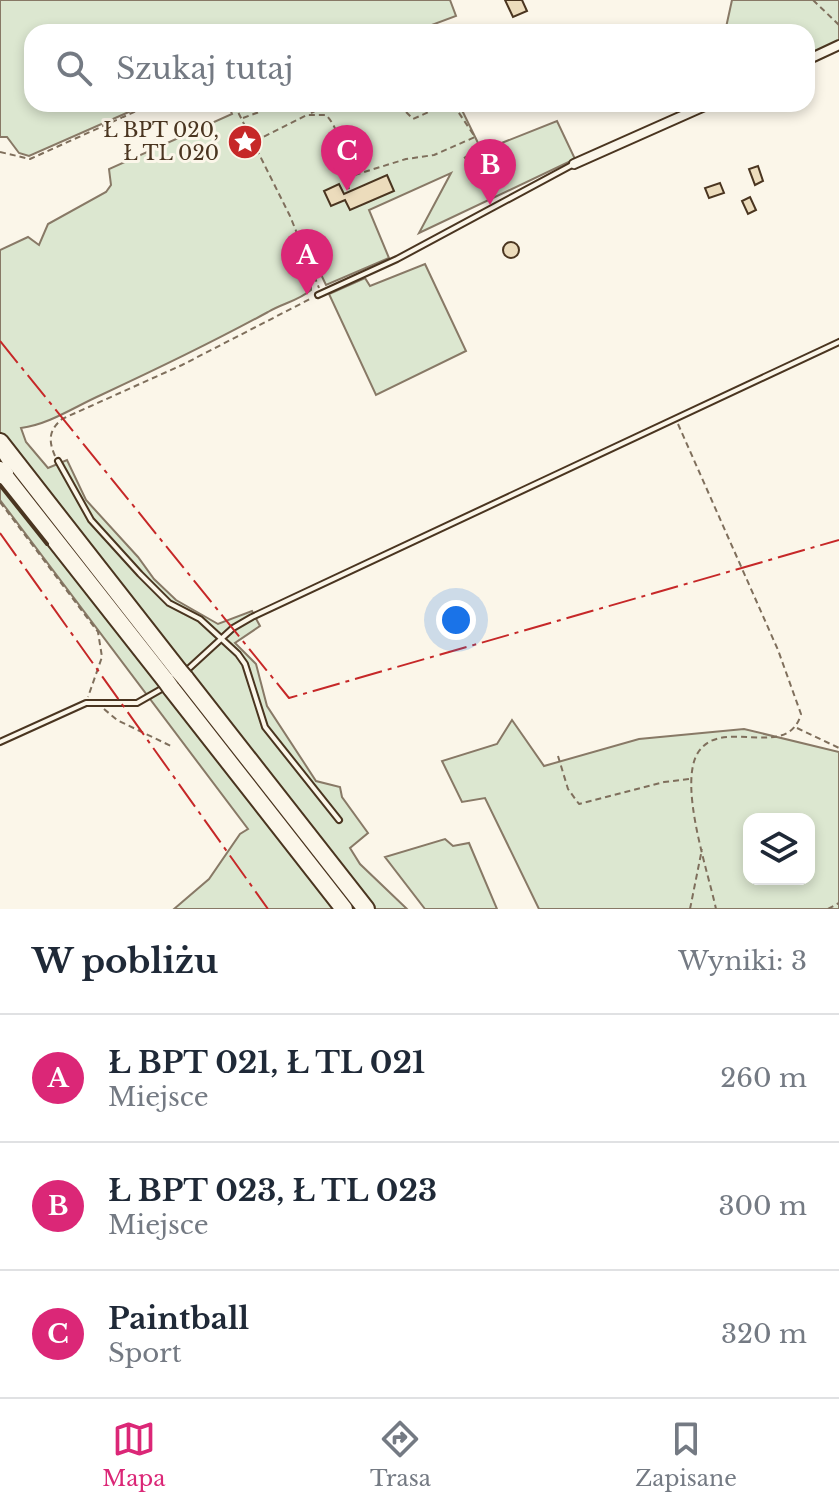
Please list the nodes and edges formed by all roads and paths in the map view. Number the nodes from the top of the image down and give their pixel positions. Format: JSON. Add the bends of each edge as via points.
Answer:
{"nodes":[{"id":1,"x":813,"y":0,"type":"edge"},
{"id":2,"x":839,"y":25,"type":"edge"},
{"id":3,"x":839,"y":45,"type":"edge"},
{"id":4,"x":815,"y":56,"type":"edge"},
{"id":5,"x":135,"y":112,"type":"edge"},
{"id":6,"x":239,"y":112,"type":"edge"},
{"id":7,"x":259,"y":112,"type":"edge"},
{"id":8,"x":312,"y":112,"type":"edge"},
{"id":9,"x":325,"y":112,"type":"edge"},
{"id":10,"x":406,"y":112,"type":"edge"},
{"id":11,"x":429,"y":112,"type":"edge"},
{"id":12,"x":458,"y":112,"type":"edge"},
{"id":13,"x":691,"y":112,"type":"edge"},
{"id":14,"x":326,"y":115,"type":"junction"},
{"id":15,"x":306,"y":116,"type":"junction"},
{"id":16,"x":242,"y":118,"type":"junction"},
{"id":17,"x":253,"y":142,"type":"junction"},
{"id":18,"x":0,"y":152,"type":"edge"},
{"id":19,"x":574,"y":164,"type":"joint"},
{"id":20,"x":345,"y":178,"type":"junction"},
{"id":21,"x":350,"y":192,"type":"dead end"},
{"id":22,"x":320,"y":294,"type":"junction"},
{"id":23,"x":839,"y":342,"type":"edge"},
{"id":24,"x":676,"y":419,"type":"junction"},
{"id":25,"x":0,"y":442,"type":"edge"},
{"id":26,"x":0,"y":455,"type":"edge"},
{"id":27,"x":58,"y":461,"type":"joint"},
{"id":28,"x":3,"y":466,"type":"edge"},
{"id":29,"x":0,"y":502,"type":"edge"},
{"id":30,"x":60,"y":518,"type":"junction"},
{"id":31,"x":223,"y":638,"type":"junction"},
{"id":32,"x":175,"y":680,"type":"junction"},
{"id":33,"x":86,"y":703,"type":"junction"},
{"id":34,"x":796,"y":728,"type":"junction"},
{"id":35,"x":0,"y":742,"type":"edge"},
{"id":36,"x":173,"y":747,"type":"dead end"},
{"id":37,"x":839,"y":748,"type":"edge"},
{"id":38,"x":558,"y":756,"type":"dead end"},
{"id":39,"x":691,"y":779,"type":"junction"},
{"id":40,"x":339,"y":820,"type":"dead end"},
{"id":41,"x":702,"y":844,"type":"junction"},
{"id":42,"x":839,"y":903,"type":"edge"},
{"id":43,"x":344,"y":909,"type":"edge"},
{"id":44,"x":366,"y":909,"type":"edge"},
{"id":45,"x":690,"y":909,"type":"edge"},
{"id":46,"x":716,"y":909,"type":"edge"},
{"id":47,"x":828,"y":909,"type":"edge"}],
"edges":[{"from":1,"to":2,"type":"path"},
{"from":3,"to":4,"type":"street"},
{"from":5,"to":18,"type":"path","via":[[39,156],[25,159]]},
{"from":6,"to":16,"type":"path"},
{"from":7,"to":16,"type":"path"},
{"from":8,"to":15,"type":"path"},
{"from":9,"to":14,"type":"path"},
{"from":10,"to":11,"type":"path","via":[[413,119]]},
{"from":12,"to":20,"type":"path","via":[[475,137],[434,155]]},
{"from":13,"to":19,"type":"street"},
{"from":14,"to":15,"type":"path"},
{"from":14,"to":20,"type":"path","via":[[338,129]]},
{"from":15,"to":17,"type":"path"},
{"from":16,"to":17,"type":"path"},
{"from":17,"to":22,"type":"path"},
{"from":19,"to":22,"type":"lane"},
{"from":20,"to":21,"type":"path"},
{"from":22,"to":27,"type":"path","via":[[62,419],[49,436]]},
{"from":23,"to":24,"type":"lane"},
{"from":24,"to":31,"type":"lane","via":[[252,617]]},
{"from":24,"to":34,"type":"path","via":[[797,696],[801,714]]},
{"from":25,"to":30,"type":"highway"},
{"from":26,"to":28,"type":"lane"},
{"from":27,"to":31,"type":"lane","via":[[91,520],[140,574],[169,603]]},
{"from":28,"to":30,"type":"lane"},
{"from":28,"to":32,"type":"highway","via":[[46,529]]},
{"from":29,"to":33,"type":"path","via":[[98,632],[102,657]]},
{"from":30,"to":32,"type":"highway"},
{"from":31,"to":33,"type":"lane","via":[[150,698]]},
{"from":31,"to":40,"type":"lane","via":[[245,664],[265,727]]},
{"from":32,"to":43,"type":"highway"},
{"from":32,"to":44,"type":"highway"},
{"from":33,"to":35,"type":"lane"},
{"from":33,"to":36,"type":"path"},
{"from":34,"to":37,"type":"path"},
{"from":34,"to":39,"type":"path","via":[[770,739],[732,736],[706,742],[692,765]]},
{"from":38,"to":39,"type":"path","via":[[568,789],[579,804]]},
{"from":39,"to":41,"type":"path"},
{"from":41,"to":45,"type":"path"},
{"from":41,"to":46,"type":"path"},
{"from":42,"to":47,"type":"path"}]}
